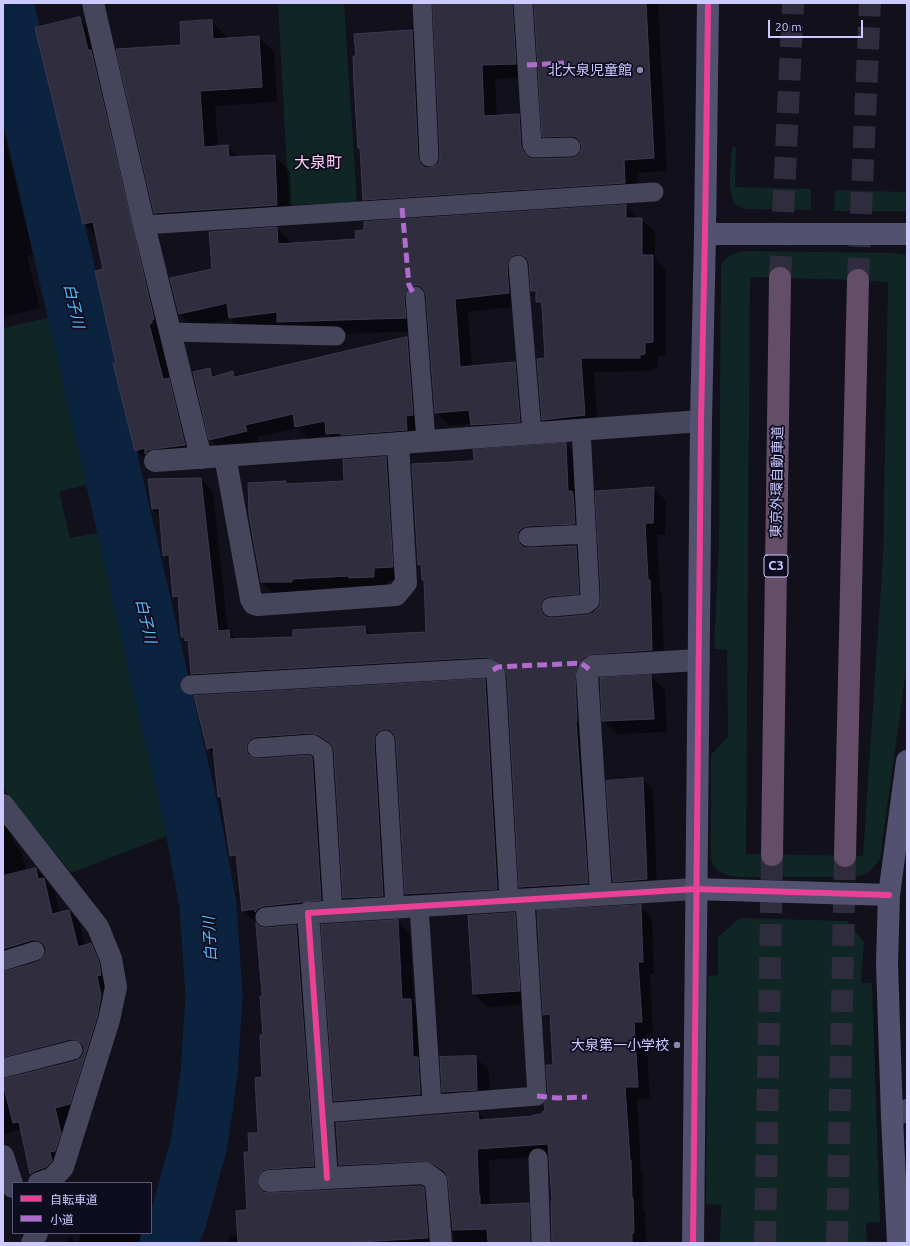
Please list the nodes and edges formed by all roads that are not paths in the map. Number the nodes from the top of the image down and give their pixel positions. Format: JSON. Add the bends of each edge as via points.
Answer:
{"nodes":[{"id":1,"x":93,"y":3,"type":"edge"},
{"id":2,"x":422,"y":3,"type":"edge"},
{"id":3,"x":523,"y":3,"type":"edge"},
{"id":4,"x":708,"y":3,"type":"edge"},
{"id":5,"x":571,"y":147,"type":"dead end"},
{"id":6,"x":429,"y":157,"type":"dead end"},
{"id":7,"x":654,"y":192,"type":"dead end"},
{"id":8,"x":144,"y":225,"type":"junction"},
{"id":9,"x":705,"y":234,"type":"junction"},
{"id":10,"x":907,"y":234,"type":"edge"},
{"id":11,"x":518,"y":265,"type":"dead end"},
{"id":12,"x":780,"y":278,"type":"tunnel mouth"},
{"id":13,"x":858,"y":280,"type":"tunnel mouth"},
{"id":14,"x":415,"y":296,"type":"dead end"},
{"id":15,"x":170,"y":332,"type":"junction"},
{"id":16,"x":336,"y":336,"type":"dead end"},
{"id":17,"x":701,"y":421,"type":"junction"},
{"id":18,"x":581,"y":429,"type":"junction"},
{"id":19,"x":532,"y":433,"type":"junction"},
{"id":20,"x":426,"y":441,"type":"junction"},
{"id":21,"x":398,"y":443,"type":"junction"},
{"id":22,"x":225,"y":456,"type":"junction"},
{"id":23,"x":201,"y":458,"type":"junction"},
{"id":24,"x":155,"y":461,"type":"dead end"},
{"id":25,"x":587,"y":534,"type":"junction"},
{"id":26,"x":528,"y":538,"type":"dead end"},
{"id":27,"x":551,"y":607,"type":"dead end"},
{"id":28,"x":699,"y":660,"type":"junction"},
{"id":29,"x":190,"y":685,"type":"dead end"},
{"id":30,"x":385,"y":740,"type":"dead end"},
{"id":31,"x":257,"y":748,"type":"dead end"},
{"id":32,"x":907,"y":761,"type":"edge"},
{"id":33,"x":3,"y":805,"type":"edge"},
{"id":34,"x":772,"y":855,"type":"tunnel mouth"},
{"id":35,"x":845,"y":856,"type":"tunnel mouth"},
{"id":36,"x":695,"y":889,"type":"junction"},
{"id":37,"x":600,"y":895,"type":"junction"},
{"id":38,"x":889,"y":895,"type":"junction"},
{"id":39,"x":517,"y":900,"type":"junction"},
{"id":40,"x":419,"y":906,"type":"junction"},
{"id":41,"x":395,"y":907,"type":"junction"},
{"id":42,"x":333,"y":911,"type":"junction"},
{"id":43,"x":308,"y":912,"type":"junction"},
{"id":44,"x":265,"y":917,"type":"dead end"},
{"id":45,"x":35,"y":951,"type":"dead end"},
{"id":46,"x":3,"y":961,"type":"edge"},
{"id":47,"x":73,"y":1050,"type":"dead end"},
{"id":48,"x":3,"y":1068,"type":"edge"},
{"id":49,"x":432,"y":1104,"type":"junction"},
{"id":50,"x":323,"y":1113,"type":"junction"},
{"id":51,"x":899,"y":1114,"type":"edge"},
{"id":52,"x":3,"y":1156,"type":"edge"},
{"id":53,"x":538,"y":1158,"type":"dead end"},
{"id":54,"x":327,"y":1178,"type":"junction"},
{"id":55,"x":49,"y":1181,"type":"edge"},
{"id":56,"x":269,"y":1181,"type":"dead end"},
{"id":57,"x":12,"y":1185,"type":"edge"},
{"id":58,"x":36,"y":1234,"type":"edge"},
{"id":59,"x":32,"y":1243,"type":"edge"},
{"id":60,"x":441,"y":1243,"type":"edge"},
{"id":61,"x":542,"y":1243,"type":"edge"},
{"id":62,"x":693,"y":1243,"type":"edge"},
{"id":63,"x":898,"y":1243,"type":"edge"}],
"edges":[{"from":1,"to":8,"type":"street"},
{"from":2,"to":6,"type":"lane"},
{"from":3,"to":5,"type":"lane","via":[[532,146]]},
{"from":4,"to":9,"type":"street"},
{"from":7,"to":8,"type":"lane"},
{"from":8,"to":15,"type":"street"},
{"from":9,"to":10,"type":"street"},
{"from":9,"to":17,"type":"street"},
{"from":11,"to":19,"type":"lane"},
{"from":12,"to":34,"type":"highway","name":"東京外環自動車道","number":"C3"},
{"from":13,"to":35,"type":"highway"},
{"from":14,"to":20,"type":"lane"},
{"from":15,"to":16,"type":"lane"},
{"from":15,"to":23,"type":"street"},
{"from":17,"to":18,"type":"street"},
{"from":17,"to":28,"type":"street"},
{"from":18,"to":19,"type":"street"},
{"from":18,"to":25,"type":"lane"},
{"from":19,"to":20,"type":"street"},
{"from":20,"to":21,"type":"street"},
{"from":21,"to":22,"type":"street"},
{"from":21,"to":22,"type":"street","via":[[406,583],[396,595],[254,604]]},
{"from":22,"to":23,"type":"street"},
{"from":23,"to":24,"type":"street"},
{"from":25,"to":26,"type":"lane"},
{"from":25,"to":27,"type":"lane","via":[[590,601],[586,604]]},
{"from":28,"to":36,"type":"street"},
{"from":28,"to":37,"type":"street","via":[[594,666],[589,669],[587,676]]},
{"from":29,"to":39,"type":"lane","via":[[488,668],[493,670],[496,675]]},
{"from":30,"to":41,"type":"lane"},
{"from":31,"to":42,"type":"lane","via":[[312,744],[323,750]]},
{"from":32,"to":38,"type":"street"},
{"from":33,"to":55,"type":"street","via":[[98,927],[111,959],[116,987],[109,1020],[63,1167]]},
{"from":36,"to":37,"type":"street"},
{"from":36,"to":38,"type":"street"},
{"from":36,"to":62,"type":"street"},
{"from":37,"to":39,"type":"street"},
{"from":38,"to":51,"type":"street","via":[[887,963]]},
{"from":39,"to":40,"type":"street"},
{"from":39,"to":49,"type":"lane","via":[[537,1096]]},
{"from":40,"to":41,"type":"street"},
{"from":40,"to":49,"type":"lane"},
{"from":41,"to":42,"type":"street"},
{"from":42,"to":43,"type":"street"},
{"from":43,"to":44,"type":"lane"},
{"from":43,"to":50,"type":"street"},
{"from":45,"to":46,"type":"lane"},
{"from":47,"to":48,"type":"lane"},
{"from":49,"to":50,"type":"lane"},
{"from":50,"to":54,"type":"street"},
{"from":51,"to":63,"type":"street"},
{"from":52,"to":57,"type":"street"},
{"from":53,"to":61,"type":"lane"},
{"from":54,"to":56,"type":"street"},
{"from":54,"to":60,"type":"street","via":[[425,1173],[436,1181]]},
{"from":58,"to":59,"type":"street"}]}
